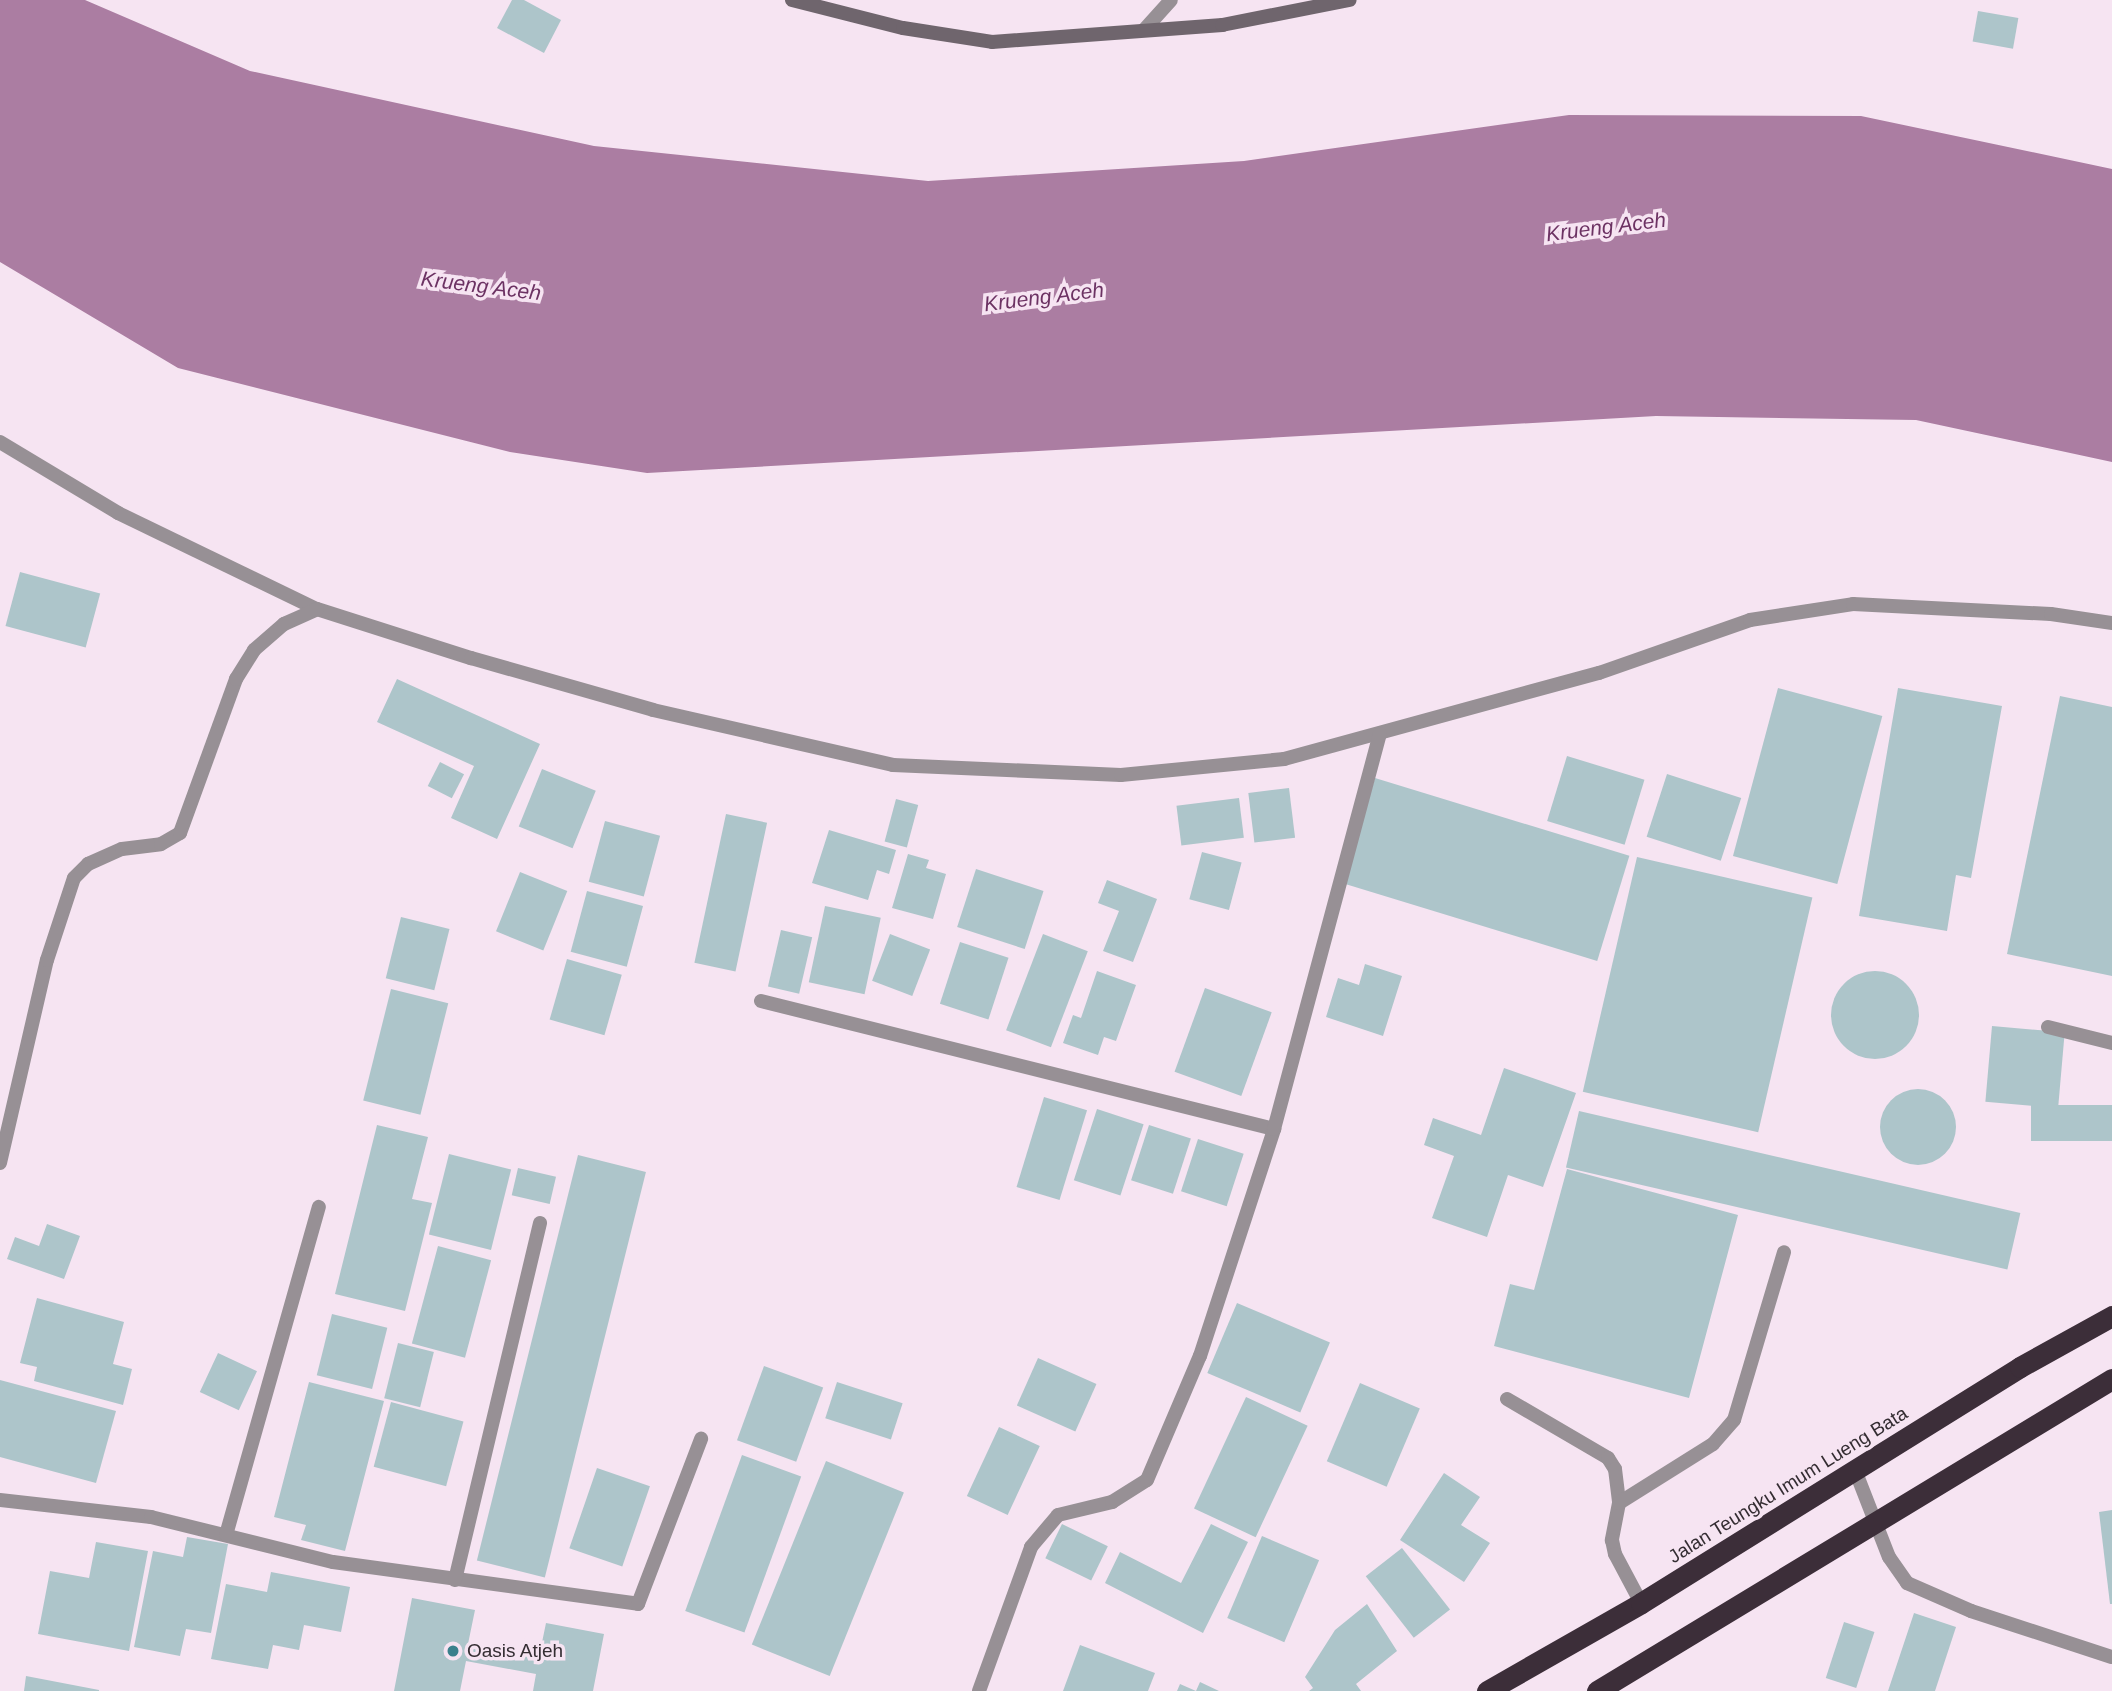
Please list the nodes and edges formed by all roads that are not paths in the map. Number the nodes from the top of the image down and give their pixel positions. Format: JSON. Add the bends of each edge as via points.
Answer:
{"nodes":[{"id":1,"x":792,"y":0,"type":"edge"},
{"id":2,"x":1171,"y":0,"type":"edge"},
{"id":3,"x":1350,"y":0,"type":"edge"},
{"id":4,"x":1144,"y":30,"type":"junction"},
{"id":5,"x":0,"y":442,"type":"edge"},
{"id":6,"x":317,"y":608,"type":"junction"},
{"id":7,"x":2112,"y":623,"type":"edge"},
{"id":8,"x":1380,"y":734,"type":"junction"},
{"id":9,"x":761,"y":1001,"type":"dead end"},
{"id":10,"x":2048,"y":1027,"type":"dead end"},
{"id":11,"x":2112,"y":1043,"type":"edge"},
{"id":12,"x":1273,"y":1129,"type":"junction"},
{"id":13,"x":0,"y":1163,"type":"edge"},
{"id":14,"x":319,"y":1207,"type":"dead end"},
{"id":15,"x":540,"y":1223,"type":"dead end"},
{"id":16,"x":1784,"y":1252,"type":"dead end"},
{"id":17,"x":2112,"y":1316,"type":"edge"},
{"id":18,"x":2112,"y":1379,"type":"edge"},
{"id":19,"x":1507,"y":1399,"type":"dead end"},
{"id":20,"x":701,"y":1439,"type":"dead end"},
{"id":21,"x":1855,"y":1470,"type":"junction"},
{"id":22,"x":0,"y":1500,"type":"edge"},
{"id":23,"x":1619,"y":1503,"type":"junction"},
{"id":24,"x":1875,"y":1526,"type":"junction"},
{"id":25,"x":226,"y":1535,"type":"junction"},
{"id":26,"x":455,"y":1580,"type":"junction"},
{"id":27,"x":1641,"y":1603,"type":"junction"},
{"id":28,"x":2112,"y":1657,"type":"edge"},
{"id":29,"x":979,"y":1691,"type":"edge"},
{"id":30,"x":1487,"y":1691,"type":"edge"},
{"id":31,"x":1597,"y":1691,"type":"edge"}],
"edges":[{"from":1,"to":4,"type":"street","via":[[903,28],[992,42]]},
{"from":2,"to":4,"type":"street"},
{"from":3,"to":4,"type":"street","via":[[1222,25]]},
{"from":5,"to":6,"type":"street","via":[[118,513]]},
{"from":6,"to":8,"type":"street","via":[[653,710],[893,765],[1121,775],[1284,759]]},
{"from":6,"to":13,"type":"street","via":[[284,624],[248,660],[236,680],[180,834],[161,844],[122,849],[88,864],[74,878],[47,960]]},
{"from":7,"to":8,"type":"street","via":[[2051,614],[1853,604],[1763,618],[1599,673]]},
{"from":8,"to":12,"type":"street"},
{"from":9,"to":12,"type":"street"},
{"from":10,"to":11,"type":"street"},
{"from":12,"to":29,"type":"street","via":[[1200,1356],[1147,1480],[1112,1502],[1058,1515],[1046,1527],[1031,1547]]},
{"from":14,"to":25,"type":"street"},
{"from":15,"to":26,"type":"street"},
{"from":16,"to":23,"type":"street","via":[[1734,1420],[1713,1444]]},
{"from":17,"to":21,"type":"highway","name":"Jalan Teungku Imum Lueng Bata"},
{"from":18,"to":24,"type":"highway"},
{"from":19,"to":23,"type":"street","via":[[1608,1458],[1615,1469]]},
{"from":20,"to":26,"type":"street","via":[[638,1604]]},
{"from":21,"to":24,"type":"street"},
{"from":21,"to":27,"type":"highway","name":"Jalan Teungku Imum Lueng Bata"},
{"from":22,"to":25,"type":"street","via":[[151,1517]]},
{"from":23,"to":27,"type":"street","via":[[1612,1540],[1615,1554]]},
{"from":24,"to":28,"type":"street","via":[[1907,1583],[1971,1611]]},
{"from":24,"to":31,"type":"highway"},
{"from":25,"to":26,"type":"street","via":[[332,1562]]},
{"from":27,"to":30,"type":"highway","name":"Jalan Teungku Imum Lueng Bata"}]}
